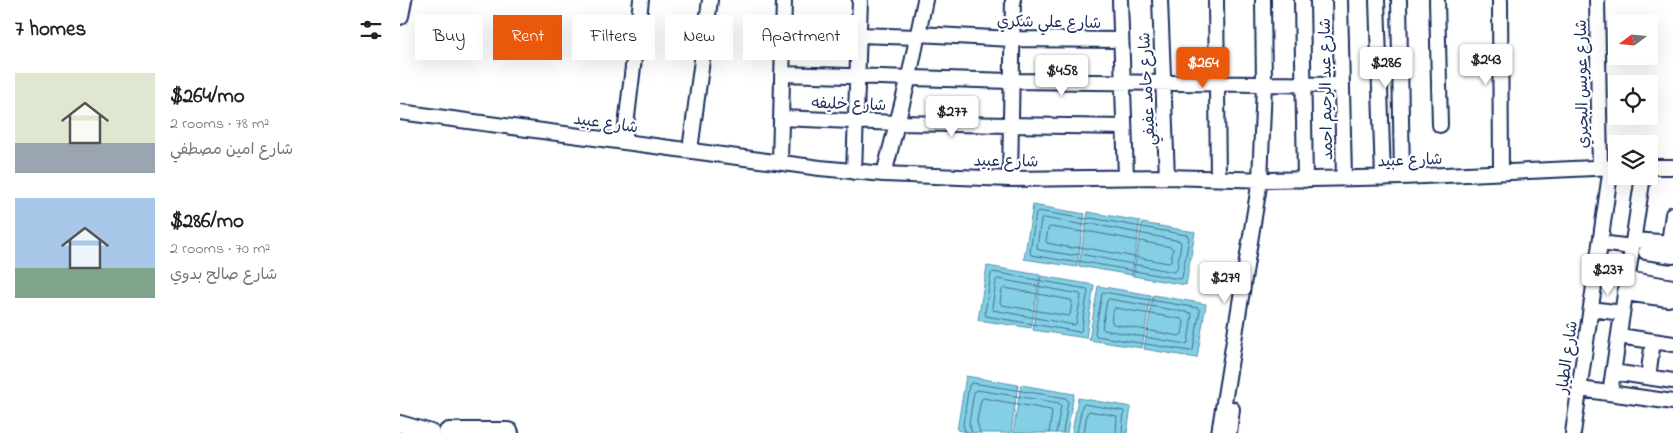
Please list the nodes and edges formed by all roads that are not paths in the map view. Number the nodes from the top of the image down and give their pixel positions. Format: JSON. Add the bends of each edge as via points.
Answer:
{"nodes":[{"id":1,"x":403,"y":0,"type":"edge"},
{"id":2,"x":641,"y":0,"type":"edge"},
{"id":3,"x":710,"y":0,"type":"edge"},
{"id":4,"x":784,"y":0,"type":"edge"},
{"id":5,"x":860,"y":0,"type":"edge"},
{"id":6,"x":925,"y":0,"type":"edge"},
{"id":7,"x":1012,"y":0,"type":"edge"},
{"id":8,"x":1120,"y":0,"type":"edge"},
{"id":9,"x":1160,"y":0,"type":"edge"},
{"id":10,"x":1216,"y":0,"type":"edge"},
{"id":11,"x":1263,"y":0,"type":"edge"},
{"id":12,"x":1302,"y":0,"type":"edge"},
{"id":13,"x":1340,"y":0,"type":"edge"},
{"id":14,"x":1377,"y":0,"type":"edge"},
{"id":15,"x":1398,"y":0,"type":"edge"},
{"id":16,"x":1437,"y":0,"type":"edge"},
{"id":17,"x":1500,"y":0,"type":"edge"},
{"id":18,"x":1597,"y":0,"type":"edge"},
{"id":19,"x":784,"y":15,"type":"edge"},
{"id":20,"x":400,"y":16,"type":"edge"},
{"id":21,"x":859,"y":35,"type":"junction"},
{"id":22,"x":917,"y":35,"type":"junction"},
{"id":23,"x":1012,"y":39,"type":"junction"},
{"id":24,"x":1121,"y":40,"type":"junction"},
{"id":25,"x":782,"y":60,"type":"edge"},
{"id":26,"x":782,"y":74,"type":"junction"},
{"id":27,"x":857,"y":76,"type":"junction"},
{"id":28,"x":909,"y":77,"type":"junction"},
{"id":29,"x":1011,"y":81,"type":"junction"},
{"id":30,"x":1122,"y":84,"type":"junction"},
{"id":31,"x":1162,"y":84,"type":"junction"},
{"id":32,"x":1218,"y":84,"type":"junction"},
{"id":33,"x":1264,"y":85,"type":"junction"},
{"id":34,"x":1342,"y":85,"type":"junction"},
{"id":35,"x":1303,"y":86,"type":"junction"},
{"id":36,"x":400,"y":112,"type":"edge"},
{"id":37,"x":782,"y":118,"type":"junction"},
{"id":38,"x":855,"y":120,"type":"junction"},
{"id":39,"x":897,"y":122,"type":"junction"},
{"id":40,"x":1011,"y":125,"type":"junction"},
{"id":41,"x":1440,"y":125,"type":"dead end"},
{"id":42,"x":1124,"y":127,"type":"junction"},
{"id":43,"x":624,"y":142,"type":"junction"},
{"id":44,"x":690,"y":150,"type":"junction"},
{"id":45,"x":1608,"y":153,"type":"edge"},
{"id":46,"x":780,"y":162,"type":"junction"},
{"id":47,"x":1673,"y":166,"type":"edge"},
{"id":48,"x":1608,"y":167,"type":"edge"},
{"id":49,"x":1658,"y":167,"type":"edge"},
{"id":50,"x":854,"y":172,"type":"junction"},
{"id":51,"x":1501,"y":172,"type":"junction"},
{"id":52,"x":884,"y":174,"type":"junction"},
{"id":53,"x":1608,"y":175,"type":"edge"},
{"id":54,"x":1168,"y":176,"type":"junction"},
{"id":55,"x":1126,"y":177,"type":"junction"},
{"id":56,"x":1402,"y":177,"type":"junction"},
{"id":57,"x":1218,"y":178,"type":"junction"},
{"id":58,"x":1344,"y":178,"type":"junction"},
{"id":59,"x":1383,"y":178,"type":"junction"},
{"id":60,"x":1010,"y":179,"type":"junction"},
{"id":61,"x":1264,"y":180,"type":"junction"},
{"id":62,"x":1305,"y":180,"type":"junction"},
{"id":63,"x":1642,"y":185,"type":"edge"},
{"id":64,"x":1673,"y":214,"type":"edge"},
{"id":65,"x":1600,"y":243,"type":"junction"},
{"id":66,"x":1633,"y":243,"type":"junction"},
{"id":67,"x":1671,"y":243,"type":"edge"},
{"id":68,"x":1646,"y":252,"type":"dead end"},
{"id":69,"x":1673,"y":256,"type":"edge"},
{"id":70,"x":1626,"y":286,"type":"junction"},
{"id":71,"x":1673,"y":287,"type":"edge"},
{"id":72,"x":1673,"y":298,"type":"edge"},
{"id":73,"x":1591,"y":309,"type":"junction"},
{"id":74,"x":1622,"y":313,"type":"junction"},
{"id":75,"x":1618,"y":336,"type":"junction"},
{"id":76,"x":1653,"y":341,"type":"junction"},
{"id":77,"x":1673,"y":344,"type":"edge"},
{"id":78,"x":1613,"y":372,"type":"junction"},
{"id":79,"x":1648,"y":377,"type":"junction"},
{"id":80,"x":1673,"y":381,"type":"edge"},
{"id":81,"x":1580,"y":389,"type":"junction"},
{"id":82,"x":1610,"y":393,"type":"junction"},
{"id":83,"x":1673,"y":402,"type":"edge"},
{"id":84,"x":400,"y":424,"type":"edge"},
{"id":85,"x":431,"y":433,"type":"edge"},
{"id":86,"x":450,"y":433,"type":"edge"},
{"id":87,"x":508,"y":433,"type":"edge"},
{"id":88,"x":1219,"y":433,"type":"edge"},
{"id":89,"x":1229,"y":433,"type":"edge"},
{"id":90,"x":1573,"y":433,"type":"edge"}],
"edges":[{"from":1,"to":20,"type":"main road"},
{"from":2,"to":43,"type":"street"},
{"from":3,"to":44,"type":"street"},
{"from":4,"to":19,"type":"street"},
{"from":5,"to":21,"type":"street"},
{"from":6,"to":22,"type":"street"},
{"from":7,"to":23,"type":"street"},
{"from":8,"to":24,"type":"street"},
{"from":9,"to":31,"type":"street","name":"شارع حامد عفيفي"},
{"from":10,"to":32,"type":"street"},
{"from":11,"to":33,"type":"street"},
{"from":12,"to":35,"type":"street"},
{"from":13,"to":34,"type":"street","name":"شارع عبد الرحيم احمد"},
{"from":14,"to":59,"type":"street"},
{"from":15,"to":56,"type":"street"},
{"from":16,"to":41,"type":"street"},
{"from":17,"to":51,"type":"street"},
{"from":18,"to":45,"type":"street","name":"شارع عويس البحيري"},
{"from":21,"to":22,"type":"street","name":"شارع علي شكري"},
{"from":21,"to":27,"type":"street"},
{"from":22,"to":23,"type":"street","name":"شارع علي شكري"},
{"from":22,"to":28,"type":"street"},
{"from":23,"to":24,"type":"street","name":"شارع علي شكري"},
{"from":23,"to":29,"type":"street"},
{"from":24,"to":30,"type":"street"},
{"from":25,"to":26,"type":"street"},
{"from":26,"to":27,"type":"street"},
{"from":26,"to":37,"type":"street"},
{"from":27,"to":28,"type":"street"},
{"from":27,"to":38,"type":"street"},
{"from":28,"to":29,"type":"street"},
{"from":28,"to":39,"type":"street"},
{"from":29,"to":30,"type":"street"},
{"from":29,"to":40,"type":"street"},
{"from":30,"to":31,"type":"street"},
{"from":30,"to":42,"type":"street"},
{"from":31,"to":32,"type":"street"},
{"from":31,"to":54,"type":"street","name":"شارع حامد عفيفي"},
{"from":32,"to":33,"type":"street"},
{"from":32,"to":57,"type":"street"},
{"from":33,"to":35,"type":"street"},
{"from":33,"to":61,"type":"street"},
{"from":34,"to":35,"type":"street"},
{"from":34,"to":58,"type":"street","name":"شارع عبد الرحيم احمد"},
{"from":35,"to":62,"type":"street"},
{"from":36,"to":43,"type":"street","name":"شارع عبيد"},
{"from":37,"to":38,"type":"street","name":"شارع خليفه"},
{"from":37,"to":46,"type":"street"},
{"from":38,"to":39,"type":"street","name":"شارع خليفه"},
{"from":38,"to":50,"type":"street"},
{"from":39,"to":40,"type":"street","name":"شارع خليفه"},
{"from":39,"to":52,"type":"street"},
{"from":40,"to":42,"type":"street","name":"شارع خليفه"},
{"from":40,"to":60,"type":"street"},
{"from":42,"to":55,"type":"street"},
{"from":43,"to":44,"type":"street","name":"شارع عبيد"},
{"from":44,"to":46,"type":"street","name":"شارع عبيد"},
{"from":46,"to":50,"type":"street","name":"شارع عبيد"},
{"from":47,"to":49,"type":"street"},
{"from":48,"to":51,"type":"street","name":"شارع عبيد"},
{"from":50,"to":52,"type":"street","name":"شارع عبيد"},
{"from":51,"to":56,"type":"street","name":"شارع عبيد"},
{"from":52,"to":60,"type":"street","name":"شارع عبيد"},
{"from":53,"to":65,"type":"street","name":"شارع الطيار"},
{"from":54,"to":55,"type":"street","name":"شارع عبيد"},
{"from":54,"to":57,"type":"street","name":"شارع عبيد"},
{"from":55,"to":60,"type":"street","name":"شارع عبيد"},
{"from":56,"to":59,"type":"street","name":"شارع عبيد"},
{"from":57,"to":61,"type":"street","name":"شارع عبيد"},
{"from":58,"to":59,"type":"street","name":"شارع عبيد"},
{"from":58,"to":62,"type":"street","name":"شارع عبيد"},
{"from":61,"to":62,"type":"street","name":"شارع عبيد"},
{"from":61,"to":88,"type":"street"},
{"from":61,"to":89,"type":"street"},
{"from":63,"to":66,"type":"street"},
{"from":64,"to":67,"type":"street"},
{"from":65,"to":66,"type":"street"},
{"from":65,"to":73,"type":"street","name":"شارع الطيار"},
{"from":66,"to":67,"type":"street"},
{"from":66,"to":70,"type":"street"},
{"from":68,"to":69,"type":"street"},
{"from":70,"to":71,"type":"street"},
{"from":70,"to":72,"type":"street"},
{"from":70,"to":74,"type":"street"},
{"from":73,"to":74,"type":"street"},
{"from":73,"to":81,"type":"street","name":"شارع الطيار"},
{"from":74,"to":75,"type":"street"},
{"from":75,"to":76,"type":"street"},
{"from":75,"to":78,"type":"street"},
{"from":76,"to":77,"type":"street"},
{"from":76,"to":79,"type":"street"},
{"from":78,"to":79,"type":"street"},
{"from":78,"to":82,"type":"street"},
{"from":79,"to":80,"type":"street"},
{"from":81,"to":82,"type":"street"},
{"from":81,"to":90,"type":"street","name":"شارع الطيار"},
{"from":82,"to":83,"type":"street"},
{"from":84,"to":85,"type":"main road"},
{"from":86,"to":87,"type":"highway"}]}
